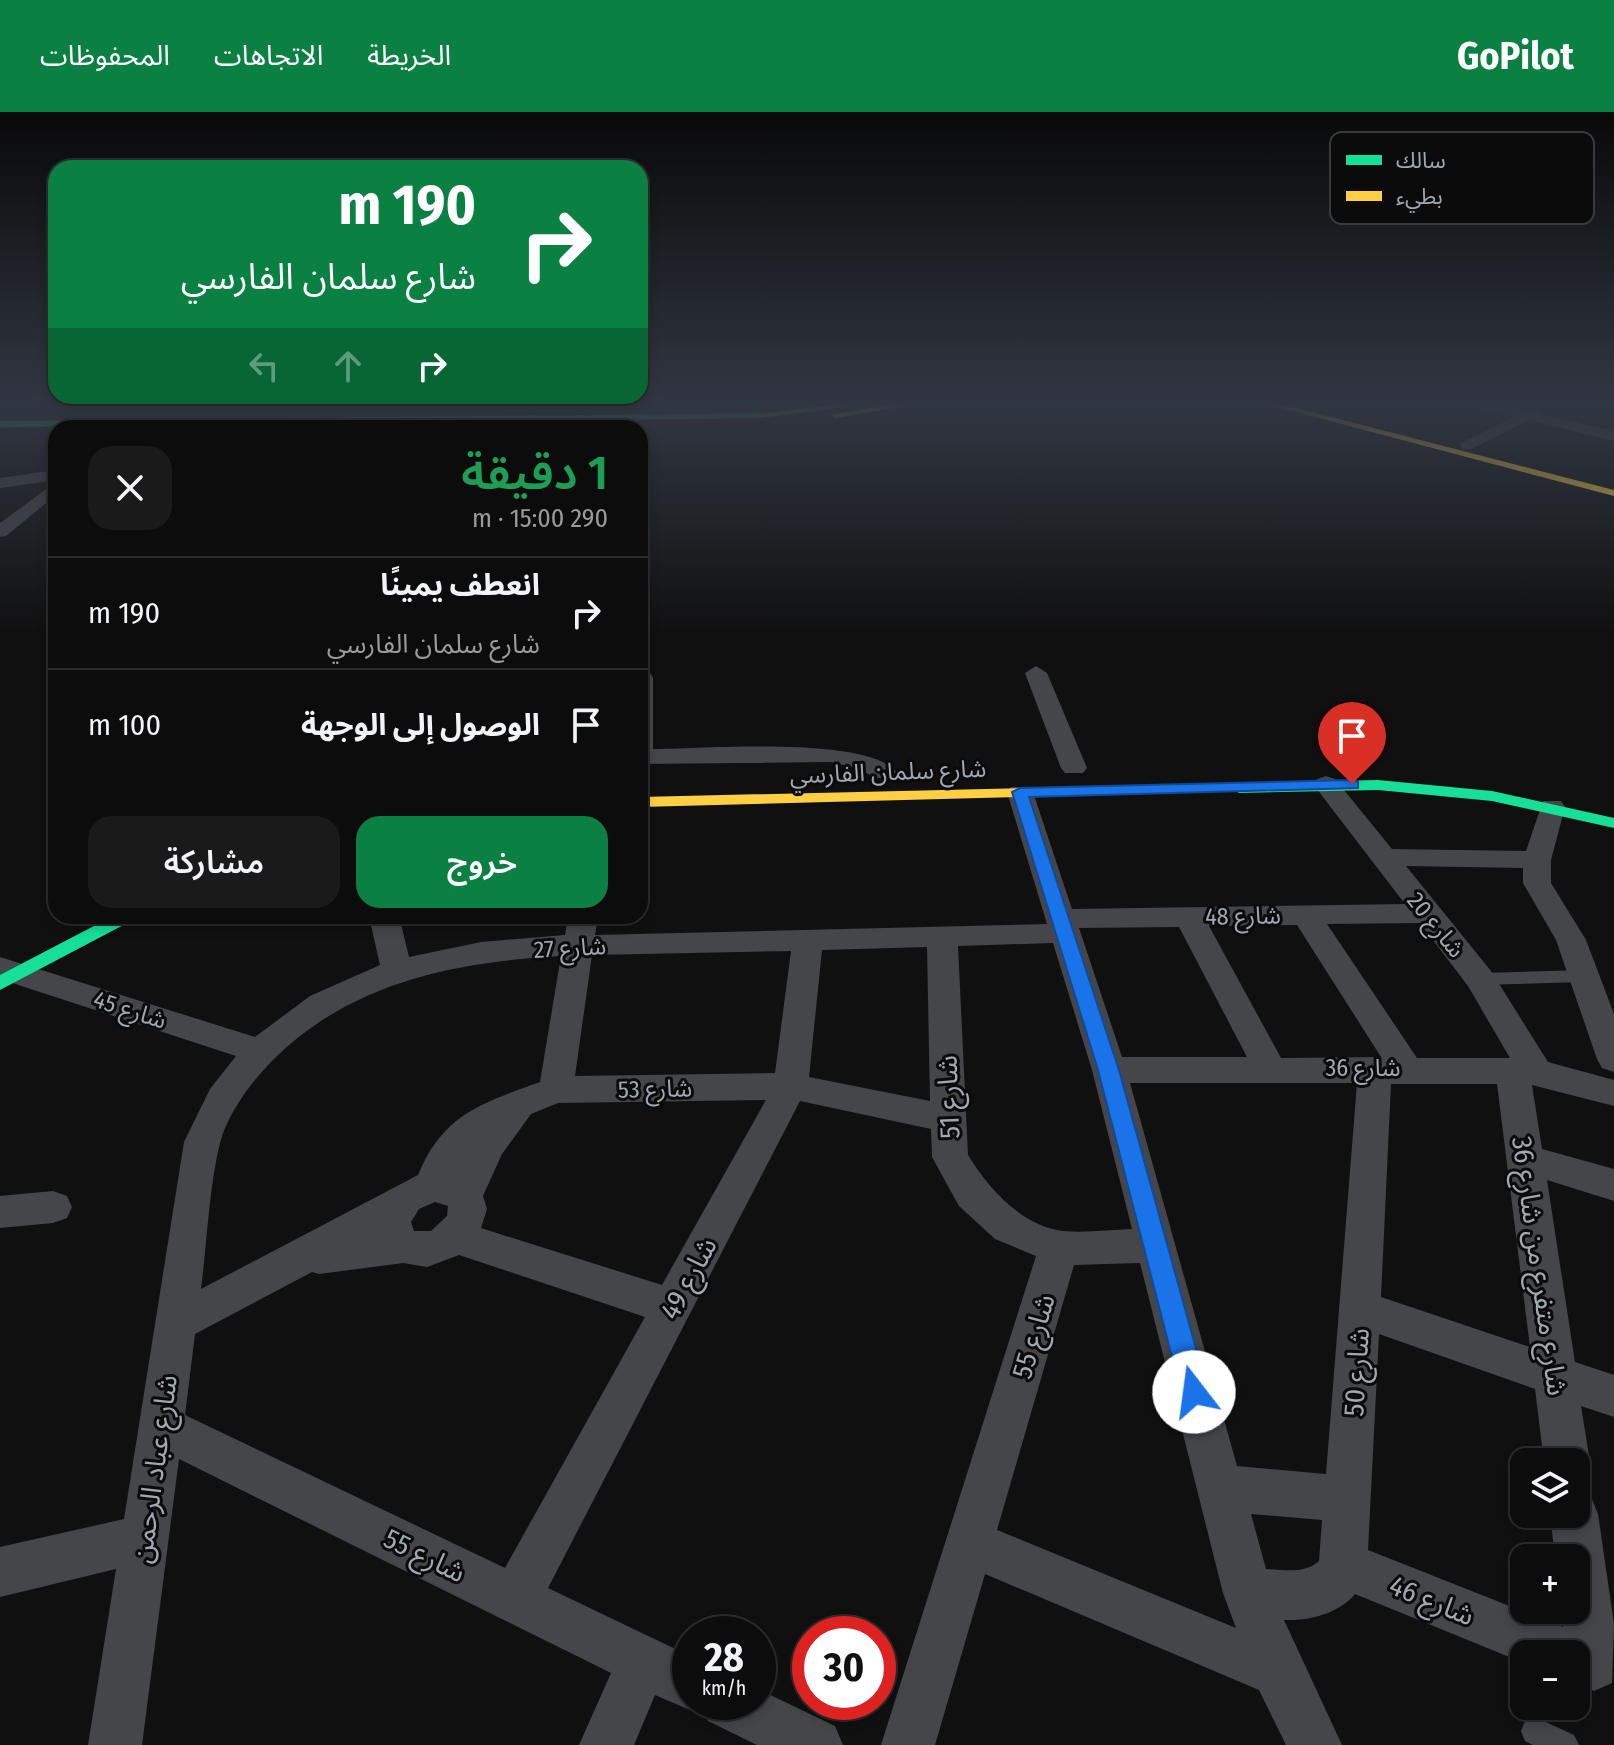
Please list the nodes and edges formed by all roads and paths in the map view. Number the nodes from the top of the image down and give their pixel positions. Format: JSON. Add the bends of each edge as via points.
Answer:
{"nodes":[{"id":1,"x":25,"y":480,"type":"edge"},
{"id":2,"x":1565,"y":480,"type":"edge"},
{"id":3,"x":48,"y":481,"type":"edge"},
{"id":4,"x":0,"y":483,"type":"edge"},
{"id":5,"x":48,"y":483,"type":"edge"},
{"id":6,"x":1614,"y":493,"type":"edge"},
{"id":7,"x":3,"y":508,"type":"edge"},
{"id":8,"x":0,"y":532,"type":"edge"},
{"id":9,"x":1036,"y":673,"type":"dead end"},
{"id":10,"x":648,"y":757,"type":"edge"},
{"id":11,"x":1074,"y":768,"type":"dead end"},
{"id":12,"x":892,"y":772,"type":"joint"},
{"id":13,"x":823,"y":774,"type":"dead end"},
{"id":14,"x":1326,"y":784,"type":"junction"},
{"id":15,"x":1020,"y":792,"type":"junction"},
{"id":16,"x":648,"y":802,"type":"edge"},
{"id":17,"x":1552,"y":807,"type":"junction"},
{"id":18,"x":1614,"y":823,"type":"edge"},
{"id":19,"x":1382,"y":857,"type":"junction"},
{"id":20,"x":1537,"y":860,"type":"junction"},
{"id":21,"x":1426,"y":913,"type":"junction"},
{"id":22,"x":1306,"y":915,"type":"junction"},
{"id":23,"x":1189,"y":917,"type":"junction"},
{"id":24,"x":110,"y":924,"type":"edge"},
{"id":25,"x":386,"y":924,"type":"edge"},
{"id":26,"x":1063,"y":926,"type":"junction"},
{"id":27,"x":580,"y":931,"type":"edge"},
{"id":28,"x":942,"y":937,"type":"junction"},
{"id":29,"x":808,"y":940,"type":"junction"},
{"id":30,"x":396,"y":969,"type":"junction"},
{"id":31,"x":5,"y":975,"type":"edge"},
{"id":32,"x":1584,"y":976,"type":"junction"},
{"id":33,"x":1480,"y":979,"type":"junction"},
{"id":34,"x":260,"y":1051,"type":"junction"},
{"id":35,"x":1614,"y":1059,"type":"edge"},
{"id":36,"x":1391,"y":1068,"type":"junction"},
{"id":37,"x":1270,"y":1069,"type":"junction"},
{"id":38,"x":1109,"y":1070,"type":"junction"},
{"id":39,"x":1525,"y":1072,"type":"junction"},
{"id":40,"x":791,"y":1086,"type":"junction"},
{"id":41,"x":556,"y":1090,"type":"junction"},
{"id":42,"x":1614,"y":1093,"type":"edge"},
{"id":43,"x":948,"y":1119,"type":"junction"},
{"id":44,"x":1525,"y":1159,"type":"junction"},
{"id":45,"x":1614,"y":1185,"type":"edge"},
{"id":46,"x":193,"y":1192,"type":"joint"},
{"id":47,"x":434,"y":1193,"type":"junction"},
{"id":48,"x":53,"y":1207,"type":"dead end"},
{"id":49,"x":0,"y":1212,"type":"edge"},
{"id":50,"x":455,"y":1237,"type":"junction"},
{"id":51,"x":404,"y":1246,"type":"junction"},
{"id":52,"x":1156,"y":1246,"type":"junction"},
{"id":53,"x":1059,"y":1248,"type":"junction"},
{"id":54,"x":297,"y":1259,"type":"junction"},
{"id":55,"x":672,"y":1307,"type":"junction"},
{"id":56,"x":1360,"y":1309,"type":"junction"},
{"id":57,"x":175,"y":1323,"type":"junction"},
{"id":58,"x":1556,"y":1376,"type":"junction"},
{"id":59,"x":1614,"y":1396,"type":"edge"},
{"id":60,"x":160,"y":1426,"type":"junction"},
{"id":61,"x":1565,"y":1448,"type":"edge"},
{"id":62,"x":1219,"y":1488,"type":"junction"},
{"id":63,"x":1347,"y":1499,"type":"junction"},
{"id":64,"x":1575,"y":1528,"type":"edge"},
{"id":65,"x":144,"y":1538,"type":"junction"},
{"id":66,"x":971,"y":1544,"type":"junction"},
{"id":67,"x":1343,"y":1565,"type":"junction"},
{"id":68,"x":0,"y":1572,"type":"edge"},
{"id":69,"x":1248,"y":1593,"type":"junction"},
{"id":70,"x":515,"y":1599,"type":"junction"},
{"id":71,"x":1530,"y":1640,"type":"edge"},
{"id":72,"x":1586,"y":1640,"type":"edge"},
{"id":73,"x":643,"y":1661,"type":"junction"},
{"id":74,"x":1278,"y":1671,"type":"junction"},
{"id":75,"x":672,"y":1675,"type":"edge"},
{"id":76,"x":764,"y":1720,"type":"edge"},
{"id":77,"x":1535,"y":1731,"type":"dead end"},
{"id":78,"x":115,"y":1745,"type":"edge"},
{"id":79,"x":606,"y":1745,"type":"edge"},
{"id":80,"x":816,"y":1745,"type":"edge"},
{"id":81,"x":908,"y":1745,"type":"edge"},
{"id":82,"x":1315,"y":1745,"type":"edge"},
{"id":83,"x":1564,"y":1745,"type":"edge"}],
"edges":[{"from":1,"to":4,"type":"street"},
{"from":2,"to":6,"type":"street"},
{"from":3,"to":7,"type":"street"},
{"from":5,"to":8,"type":"street"},
{"from":9,"to":11,"type":"street"},
{"from":10,"to":12,"type":"street","via":[[831,755]]},
{"from":12,"to":13,"type":"street","name":"شارع سلمان الفارسي"},
{"from":14,"to":15,"type":"street","name":"شارع سلمان الفارسي"},
{"from":14,"to":17,"type":"street","name":"شارع سلمان الفارسي","via":[[1433,789]]},
{"from":14,"to":19,"type":"street","name":"شارع 20"},
{"from":15,"to":16,"type":"street","name":"شارع سلمان الفارسي"},
{"from":15,"to":26,"type":"street"},
{"from":17,"to":18,"type":"street","name":"شارع سلمان الفارسي"},
{"from":17,"to":20,"type":"street"},
{"from":19,"to":20,"type":"street"},
{"from":19,"to":21,"type":"street","name":"شارع 20"},
{"from":20,"to":32,"type":"street","via":[[1537,883],[1566,930]]},
{"from":21,"to":22,"type":"street","name":"شارع 48"},
{"from":21,"to":33,"type":"street","name":"شارع 20"},
{"from":22,"to":23,"type":"street","name":"شارع 48"},
{"from":22,"to":36,"type":"street"},
{"from":23,"to":26,"type":"street","name":"شارع 48"},
{"from":23,"to":37,"type":"street"},
{"from":24,"to":31,"type":"street"},
{"from":25,"to":30,"type":"street"},
{"from":26,"to":28,"type":"street","name":"شارع 27"},
{"from":26,"to":38,"type":"street"},
{"from":27,"to":29,"type":"street","name":"شارع 27"},
{"from":27,"to":30,"type":"street","name":"شارع 27"},
{"from":27,"to":41,"type":"street"},
{"from":28,"to":29,"type":"street","name":"شارع 27"},
{"from":28,"to":43,"type":"street","name":"شارع 51"},
{"from":29,"to":40,"type":"street","name":"شارع 49"},
{"from":30,"to":34,"type":"street","name":"شارع 27","via":[[323,1003]]},
{"from":31,"to":34,"type":"street","name":"شارع 45"},
{"from":32,"to":33,"type":"lane"},
{"from":32,"to":35,"type":"street"},
{"from":33,"to":39,"type":"street","name":"شارع 20"},
{"from":34,"to":46,"type":"street","name":"شارع 27","via":[[225,1094],[202,1142]]},
{"from":36,"to":37,"type":"street","name":"شارع 36"},
{"from":36,"to":39,"type":"street","name":"شارع 36"},
{"from":36,"to":56,"type":"street","name":"شارع 50"},
{"from":37,"to":38,"type":"street","name":"شارع 36"},
{"from":38,"to":52,"type":"street"},
{"from":39,"to":42,"type":"street","name":"شارع 36"},
{"from":39,"to":44,"type":"street","name":"شارع متفرع من شارع 36"},
{"from":40,"to":41,"type":"street","name":"شارع 53"},
{"from":40,"to":43,"type":"street","name":"شارع 53"},
{"from":40,"to":55,"type":"street","name":"شارع 49"},
{"from":41,"to":47,"type":"street","name":"شارع 53","via":[[521,1102],[487,1146]]},
{"from":43,"to":53,"type":"street","name":"شارع 51","via":[[950,1157],[972,1195],[1009,1227]]},
{"from":44,"to":45,"type":"street"},
{"from":44,"to":58,"type":"street","name":"شارع متفرع من شارع 36"},
{"from":46,"to":57,"type":"street","name":"شارع عباد الرحمن"},
{"from":47,"to":50,"type":"street","via":[[469,1216]]},
{"from":47,"to":51,"type":"street","via":[[391,1218],[391,1229]]},
{"from":47,"to":54,"type":"street"},
{"from":48,"to":49,"type":"street"},
{"from":50,"to":51,"type":"street","via":[[429,1249]]},
{"from":50,"to":55,"type":"street"},
{"from":51,"to":54,"type":"street"},
{"from":52,"to":53,"type":"street","name":"شارع 51"},
{"from":52,"to":62,"type":"street"},
{"from":53,"to":66,"type":"street","name":"شارع 55"},
{"from":54,"to":57,"type":"street"},
{"from":55,"to":70,"type":"street","name":"شارع 49"},
{"from":56,"to":58,"type":"street"},
{"from":56,"to":63,"type":"street","name":"شارع 50"},
{"from":57,"to":60,"type":"street","name":"شارع عباد الرحمن"},
{"from":58,"to":59,"type":"street"},
{"from":58,"to":61,"type":"street","name":"شارع متفرع من شارع 36"},
{"from":60,"to":65,"type":"street","name":"شارع عباد الرحمن"},
{"from":60,"to":70,"type":"street","name":"شارع 55"},
{"from":62,"to":63,"type":"street"},
{"from":62,"to":69,"type":"street"},
{"from":63,"to":67,"type":"street","name":"شارع 50"},
{"from":64,"to":72,"type":"street"},
{"from":65,"to":68,"type":"street"},
{"from":65,"to":78,"type":"street","name":"شارع عباد الرحمن"},
{"from":66,"to":74,"type":"street"},
{"from":66,"to":81,"type":"street","name":"شارع 55"},
{"from":67,"to":69,"type":"street","via":[[1330,1589],[1316,1594]]},
{"from":67,"to":71,"type":"street","name":"شارع 46"},
{"from":69,"to":74,"type":"street"},
{"from":70,"to":73,"type":"street","name":"شارع 55"},
{"from":73,"to":75,"type":"street","name":"شارع 55"},
{"from":73,"to":79,"type":"street"},
{"from":74,"to":82,"type":"street"},
{"from":76,"to":80,"type":"street"},
{"from":77,"to":83,"type":"lane"}]}
